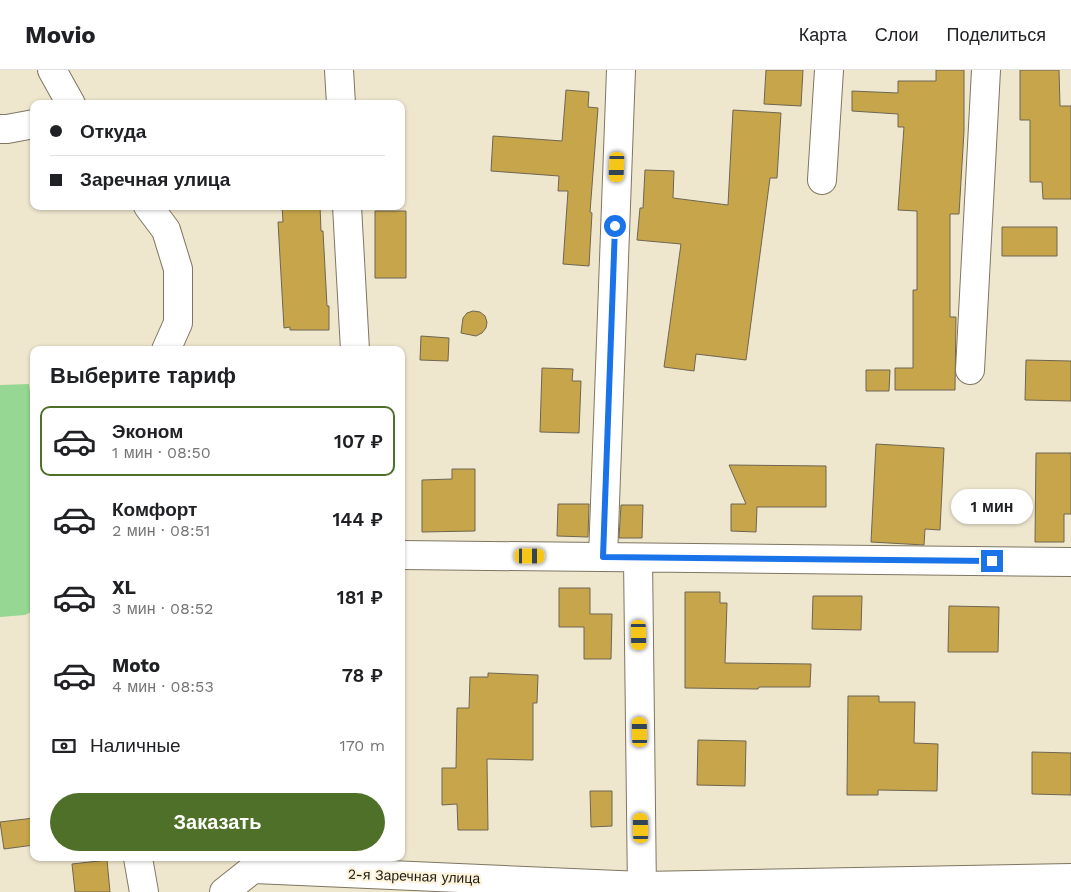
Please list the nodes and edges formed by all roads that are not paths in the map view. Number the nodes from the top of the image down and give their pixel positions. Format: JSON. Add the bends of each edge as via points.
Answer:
{"nodes":[{"id":1,"x":52,"y":70,"type":"edge"},
{"id":2,"x":339,"y":70,"type":"edge"},
{"id":3,"x":621,"y":70,"type":"edge"},
{"id":4,"x":829,"y":70,"type":"edge"},
{"id":5,"x":986,"y":70,"type":"edge"},
{"id":6,"x":69,"y":100,"type":"edge"},
{"id":7,"x":341,"y":100,"type":"edge"},
{"id":8,"x":30,"y":125,"type":"edge"},
{"id":9,"x":0,"y":129,"type":"edge"},
{"id":10,"x":822,"y":180,"type":"dead end"},
{"id":11,"x":151,"y":210,"type":"edge"},
{"id":12,"x":347,"y":210,"type":"edge"},
{"id":13,"x":168,"y":346,"type":"edge"},
{"id":14,"x":355,"y":346,"type":"edge"},
{"id":15,"x":970,"y":370,"type":"dead end"},
{"id":16,"x":405,"y":555,"type":"edge"},
{"id":17,"x":603,"y":557,"type":"junction"},
{"id":18,"x":638,"y":558,"type":"junction"},
{"id":19,"x":1071,"y":562,"type":"edge"},
{"id":20,"x":139,"y":861,"type":"edge"},
{"id":21,"x":1071,"y":878,"type":"edge"},
{"id":22,"x":642,"y":889,"type":"edge"},
{"id":23,"x":144,"y":892,"type":"edge"},
{"id":24,"x":224,"y":892,"type":"edge"}],
"edges":[{"from":1,"to":6,"type":"street"},
{"from":2,"to":7,"type":"street"},
{"from":3,"to":17,"type":"street"},
{"from":4,"to":10,"type":"street"},
{"from":5,"to":15,"type":"street"},
{"from":8,"to":9,"type":"street"},
{"from":11,"to":13,"type":"street","via":[[166,230],[178,269],[178,323]]},
{"from":12,"to":14,"type":"street"},
{"from":16,"to":17,"type":"street"},
{"from":17,"to":18,"type":"street"},
{"from":18,"to":19,"type":"street"},
{"from":18,"to":22,"type":"street"},
{"from":20,"to":23,"type":"street"},
{"from":21,"to":22,"type":"street","name":"2-я Заречная улица"},
{"from":22,"to":24,"type":"street","name":"2-я Заречная улица","via":[[253,869]]}]}
